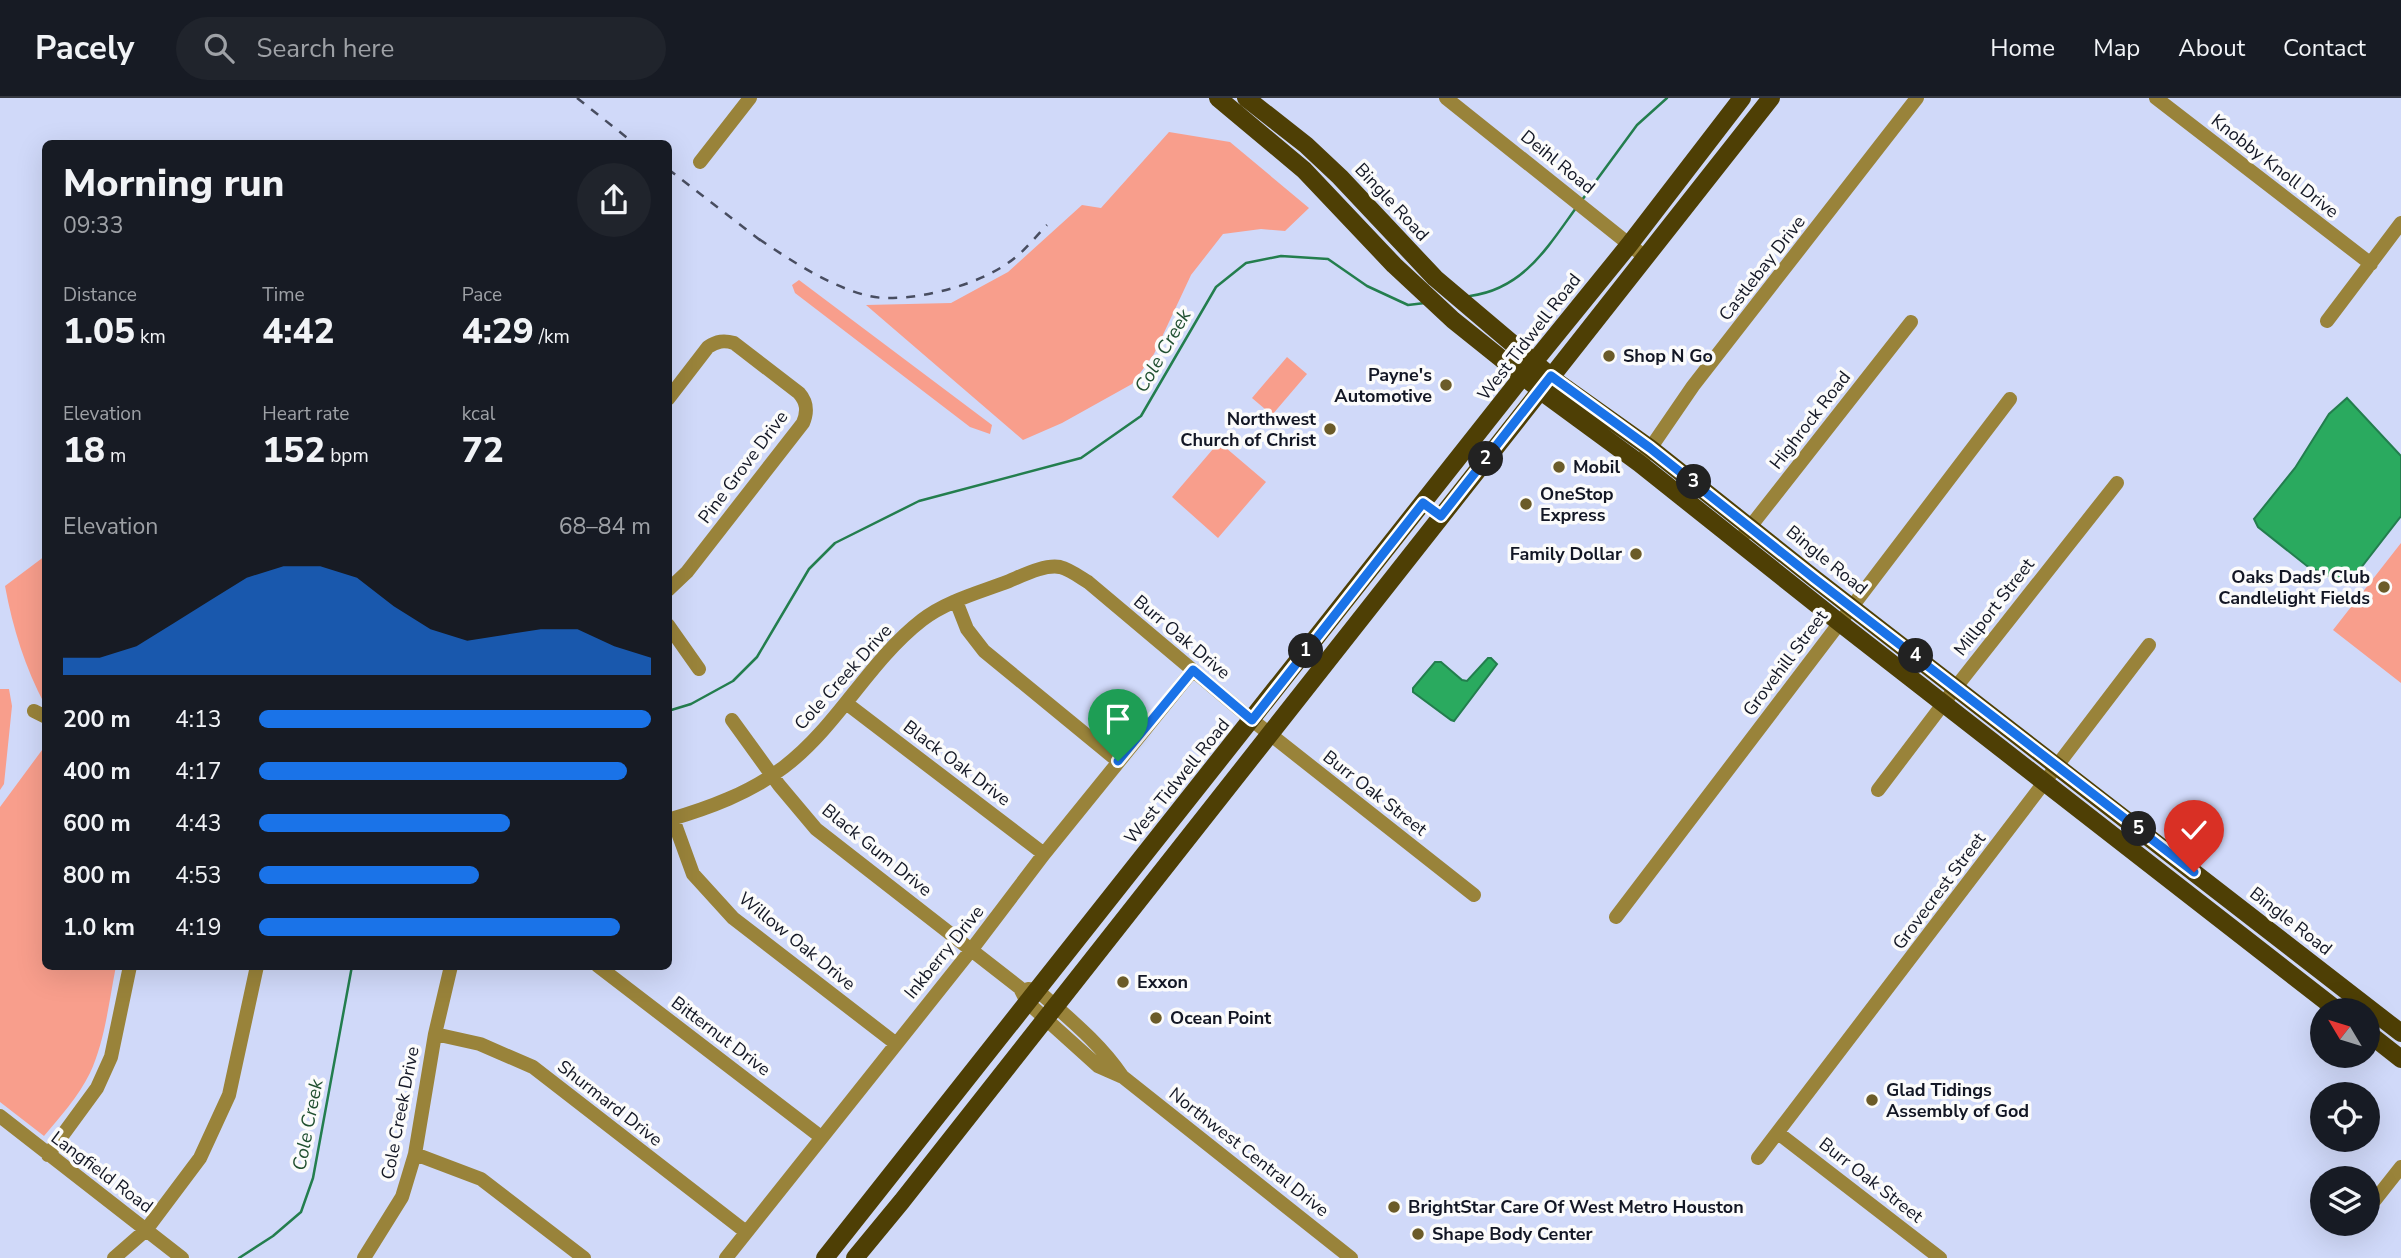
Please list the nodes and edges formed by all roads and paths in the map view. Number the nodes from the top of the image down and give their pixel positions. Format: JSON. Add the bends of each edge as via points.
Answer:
{"nodes":[{"id":1,"x":750,"y":98,"type":"edge"},
{"id":2,"x":1247,"y":98,"type":"edge"},
{"id":3,"x":1446,"y":98,"type":"edge"},
{"id":4,"x":1742,"y":98,"type":"edge"},
{"id":5,"x":1770,"y":98,"type":"edge"},
{"id":6,"x":1917,"y":98,"type":"edge"},
{"id":7,"x":2155,"y":98,"type":"edge"},
{"id":8,"x":1225,"y":100,"type":"edge"},
{"id":9,"x":1695,"y":157,"type":"junction"},
{"id":10,"x":700,"y":162,"type":"dead end"},
{"id":11,"x":1714,"y":170,"type":"junction"},
{"id":12,"x":2401,"y":223,"type":"edge"},
{"id":13,"x":1385,"y":227,"type":"junction"},
{"id":14,"x":1371,"y":240,"type":"junction"},
{"id":15,"x":1629,"y":245,"type":"junction"},
{"id":16,"x":1645,"y":257,"type":"junction"},
{"id":17,"x":2371,"y":264,"type":"junction"},
{"id":18,"x":2327,"y":321,"type":"dead end"},
{"id":19,"x":1910,"y":322,"type":"dead end"},
{"id":20,"x":1529,"y":369,"type":"junction"},
{"id":21,"x":1546,"y":383,"type":"junction"},
{"id":22,"x":672,"y":394,"type":"edge"},
{"id":23,"x":2010,"y":399,"type":"dead end"},
{"id":24,"x":1650,"y":448,"type":"junction"},
{"id":25,"x":1639,"y":463,"type":"junction"},
{"id":26,"x":2117,"y":483,"type":"dead end"},
{"id":27,"x":1423,"y":503,"type":"junction"},
{"id":28,"x":1441,"y":516,"type":"junction"},
{"id":29,"x":1751,"y":526,"type":"junction"},
{"id":30,"x":1739,"y":541,"type":"junction"},
{"id":31,"x":1088,"y":582,"type":"joint"},
{"id":32,"x":672,"y":586,"type":"edge"},
{"id":33,"x":1351,"y":594,"type":"junction"},
{"id":34,"x":956,"y":601,"type":"junction"},
{"id":35,"x":1369,"y":608,"type":"junction"},
{"id":36,"x":1852,"y":608,"type":"junction"},
{"id":37,"x":1840,"y":623,"type":"junction"},
{"id":38,"x":672,"y":631,"type":"edge"},
{"id":39,"x":2149,"y":645,"type":"dead end"},
{"id":40,"x":699,"y":669,"type":"dead end"},
{"id":41,"x":1193,"y":670,"type":"junction"},
{"id":42,"x":1955,"y":687,"type":"junction"},
{"id":43,"x":846,"y":703,"type":"junction"},
{"id":44,"x":1943,"y":703,"type":"junction"},
{"id":45,"x":732,"y":720,"type":"dead end"},
{"id":46,"x":1252,"y":720,"type":"junction"},
{"id":47,"x":1269,"y":734,"type":"junction"},
{"id":48,"x":1118,"y":761,"type":"junction"},
{"id":49,"x":2058,"y":766,"type":"junction"},
{"id":50,"x":772,"y":775,"type":"junction"},
{"id":51,"x":2045,"y":783,"type":"junction"},
{"id":52,"x":1878,"y":790,"type":"dead end"},
{"id":53,"x":672,"y":820,"type":"edge"},
{"id":54,"x":672,"y":822,"type":"edge"},
{"id":55,"x":1044,"y":854,"type":"junction"},
{"id":56,"x":1474,"y":895,"type":"dead end"},
{"id":57,"x":1616,"y":917,"type":"dead end"},
{"id":58,"x":2264,"y":927,"type":"junction"},
{"id":59,"x":2252,"y":944,"type":"junction"},
{"id":60,"x":972,"y":949,"type":"junction"},
{"id":61,"x":129,"y":970,"type":"edge"},
{"id":62,"x":256,"y":970,"type":"edge"},
{"id":63,"x":450,"y":970,"type":"edge"},
{"id":64,"x":603,"y":970,"type":"edge"},
{"id":65,"x":1028,"y":993,"type":"junction"},
{"id":66,"x":2322,"y":998,"type":"edge"},
{"id":67,"x":1050,"y":1012,"type":"junction"},
{"id":68,"x":2401,"y":1032,"type":"edge"},
{"id":69,"x":435,"y":1034,"type":"junction"},
{"id":70,"x":895,"y":1043,"type":"junction"},
{"id":71,"x":2380,"y":1043,"type":"edge"},
{"id":72,"x":2401,"y":1059,"type":"edge"},
{"id":73,"x":0,"y":1116,"type":"edge"},
{"id":74,"x":1778,"y":1133,"type":"junction"},
{"id":75,"x":821,"y":1137,"type":"junction"},
{"id":76,"x":415,"y":1154,"type":"junction"},
{"id":77,"x":48,"y":1155,"type":"junction"},
{"id":78,"x":1758,"y":1158,"type":"dead end"},
{"id":79,"x":2401,"y":1167,"type":"edge"},
{"id":80,"x":882,"y":1188,"type":"junction"},
{"id":81,"x":2380,"y":1194,"type":"edge"},
{"id":82,"x":902,"y":1201,"type":"junction"},
{"id":83,"x":146,"y":1230,"type":"junction"},
{"id":84,"x":746,"y":1233,"type":"junction"},
{"id":85,"x":114,"y":1258,"type":"edge"},
{"id":86,"x":182,"y":1258,"type":"edge"},
{"id":87,"x":364,"y":1258,"type":"edge"},
{"id":88,"x":584,"y":1258,"type":"edge"},
{"id":89,"x":726,"y":1258,"type":"edge"},
{"id":90,"x":825,"y":1258,"type":"edge"},
{"id":91,"x":855,"y":1258,"type":"edge"},
{"id":92,"x":1352,"y":1258,"type":"edge"},
{"id":93,"x":1940,"y":1258,"type":"edge"}],
"edges":[{"from":1,"to":10,"type":"street"},
{"from":2,"to":13,"type":"main road","name":"Bingle Road","via":[[1324,161]]},
{"from":3,"to":15,"type":"street","name":"Deihl Road"},
{"from":4,"to":9,"type":"main road","name":"West Tidwell Road"},
{"from":5,"to":11,"type":"main road"},
{"from":6,"to":24,"type":"street","name":"Castlebay Drive"},
{"from":7,"to":17,"type":"street","name":"Knobby Knoll Drive"},
{"from":8,"to":14,"type":"main road","name":"Bingle Road","via":[[1304,170]]},
{"from":9,"to":11,"type":"main road"},
{"from":9,"to":15,"type":"main road","name":"West Tidwell Road"},
{"from":11,"to":16,"type":"main road"},
{"from":12,"to":17,"type":"street"},
{"from":13,"to":14,"type":"main road"},
{"from":13,"to":20,"type":"main road","name":"Bingle Road"},
{"from":14,"to":20,"type":"main road","name":"Bingle Road","via":[[1453,320]]},
{"from":15,"to":16,"type":"street","name":"Deihl Road"},
{"from":15,"to":20,"type":"main road","name":"West Tidwell Road"},
{"from":16,"to":21,"type":"main road"},
{"from":17,"to":18,"type":"street"},
{"from":19,"to":29,"type":"street","name":"Highrock Road"},
{"from":20,"to":21,"type":"main road","name":"Bingle Road"},
{"from":20,"to":27,"type":"main road","name":"West Tidwell Road"},
{"from":21,"to":24,"type":"main road","name":"Bingle Road"},
{"from":21,"to":25,"type":"main road","name":"Bingle Road"},
{"from":21,"to":28,"type":"main road"},
{"from":22,"to":32,"type":"street","name":"Pine Grove Drive","via":[[708,347],[716,342],[734,343],[805,401],[806,417]]},
{"from":23,"to":36,"type":"street","name":"Grovehill Street"},
{"from":24,"to":25,"type":"street","name":"Castlebay Drive"},
{"from":24,"to":29,"type":"main road","name":"Bingle Road"},
{"from":25,"to":30,"type":"main road","name":"Bingle Road"},
{"from":26,"to":42,"type":"street","name":"Millport Street"},
{"from":27,"to":28,"type":"main road"},
{"from":27,"to":33,"type":"main road","name":"West Tidwell Road"},
{"from":28,"to":35,"type":"main road"},
{"from":29,"to":30,"type":"street","name":"Highrock Road"},
{"from":29,"to":36,"type":"main road","name":"Bingle Road"},
{"from":30,"to":37,"type":"main road","name":"Bingle Road"},
{"from":31,"to":34,"type":"street","name":"Cole Creek Drive","via":[[1059,567]]},
{"from":31,"to":41,"type":"street","name":"Burr Oak Drive"},
{"from":33,"to":35,"type":"main road"},
{"from":33,"to":46,"type":"main road","name":"West Tidwell Road"},
{"from":34,"to":43,"type":"street","name":"Cole Creek Drive","via":[[915,626],[882,657]]},
{"from":34,"to":48,"type":"street","via":[[967,629],[984,651]]},
{"from":35,"to":47,"type":"main road"},
{"from":36,"to":37,"type":"street","name":"Grovehill Street"},
{"from":36,"to":42,"type":"main road","name":"Bingle Road"},
{"from":37,"to":44,"type":"main road","name":"Bingle Road"},
{"from":37,"to":57,"type":"street","name":"Grovehill Street"},
{"from":38,"to":40,"type":"street"},
{"from":39,"to":49,"type":"street","name":"Grovecrest Street"},
{"from":41,"to":46,"type":"street","name":"Burr Oak Drive"},
{"from":41,"to":48,"type":"street","name":"Inkberry Drive"},
{"from":42,"to":44,"type":"street","name":"Millport Street"},
{"from":42,"to":49,"type":"main road","name":"Bingle Road"},
{"from":43,"to":50,"type":"street","name":"Cole Creek Drive","via":[[816,738]]},
{"from":43,"to":55,"type":"street","name":"Black Oak Drive"},
{"from":44,"to":51,"type":"main road","name":"Bingle Road"},
{"from":44,"to":52,"type":"street","name":"Millport Street"},
{"from":45,"to":50,"type":"street","name":"Black Gum Drive"},
{"from":46,"to":47,"type":"street","name":"Burr Oak Street"},
{"from":46,"to":65,"type":"main road","name":"West Tidwell Road"},
{"from":47,"to":56,"type":"street","name":"Burr Oak Street"},
{"from":47,"to":67,"type":"main road"},
{"from":48,"to":55,"type":"street","name":"Inkberry Drive"},
{"from":49,"to":51,"type":"street","name":"Grovecrest Street"},
{"from":49,"to":58,"type":"main road","name":"Bingle Road"},
{"from":50,"to":53,"type":"street","name":"Cole Creek Drive","via":[[719,804]]},
{"from":50,"to":60,"type":"street","name":"Black Gum Drive","via":[[816,829]]},
{"from":51,"to":59,"type":"main road","name":"Bingle Road"},
{"from":51,"to":74,"type":"street","name":"Grovecrest Street"},
{"from":54,"to":70,"type":"street","name":"Willow Oak Drive","via":[[694,874],[733,918]]},
{"from":55,"to":60,"type":"street","name":"Inkberry Drive"},
{"from":58,"to":59,"type":"main road"},
{"from":58,"to":68,"type":"main road","name":"Bingle Road"},
{"from":59,"to":66,"type":"main road","name":"Bingle Road"},
{"from":60,"to":65,"type":"street","name":"Black Gum Drive"},
{"from":60,"to":70,"type":"street","name":"Inkberry Drive"},
{"from":61,"to":77,"type":"street","via":[[111,1057],[97,1088]]},
{"from":62,"to":83,"type":"street","via":[[229,1095],[200,1158]]},
{"from":63,"to":69,"type":"street","name":"Cole Creek Drive"},
{"from":64,"to":75,"type":"street","name":"Bitternut Drive"},
{"from":65,"to":67,"type":"street","name":"Northwest Central Drive"},
{"from":65,"to":80,"type":"main road","name":"West Tidwell Road"},
{"from":67,"to":82,"type":"main road"},
{"from":67,"to":92,"type":"street","name":"Northwest Central Drive","via":[[1098,1066],[1123,1077]]},
{"from":69,"to":76,"type":"street","name":"Cole Creek Drive"},
{"from":69,"to":84,"type":"street","name":"Shurmard Drive","via":[[480,1044],[533,1068]]},
{"from":70,"to":75,"type":"street","name":"Inkberry Drive"},
{"from":71,"to":72,"type":"main road"},
{"from":73,"to":77,"type":"street","name":"Langfield Road"},
{"from":74,"to":78,"type":"street","name":"Grovecrest Street"},
{"from":74,"to":93,"type":"street","name":"Burr Oak Street"},
{"from":75,"to":84,"type":"street","name":"Inkberry Drive"},
{"from":76,"to":87,"type":"street","name":"Cole Creek Drive","via":[[402,1197]]},
{"from":76,"to":88,"type":"street","via":[[481,1179]]},
{"from":77,"to":83,"type":"street","name":"Langfield Road"},
{"from":79,"to":81,"type":"street"},
{"from":80,"to":82,"type":"main road"},
{"from":80,"to":90,"type":"main road","name":"West Tidwell Road"},
{"from":82,"to":91,"type":"main road"},
{"from":83,"to":85,"type":"street"},
{"from":83,"to":86,"type":"street","name":"Langfield Road"},
{"from":84,"to":89,"type":"street","name":"Inkberry Drive"}]}
